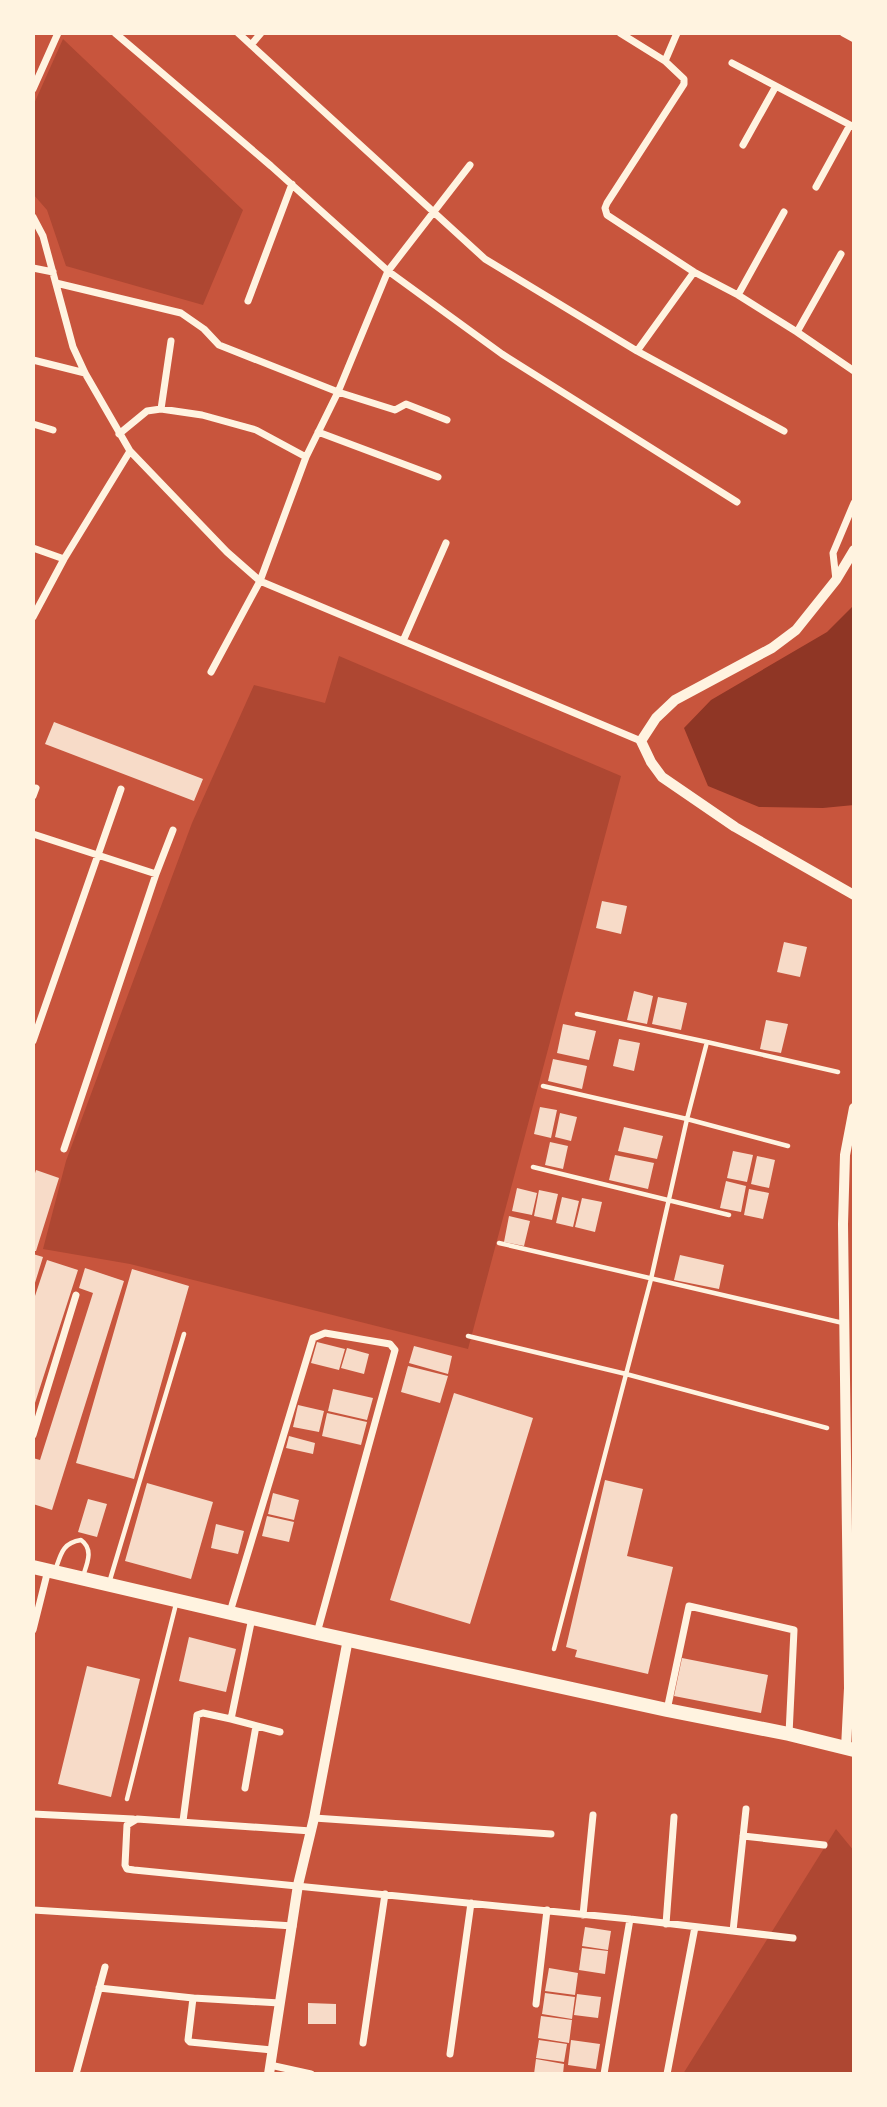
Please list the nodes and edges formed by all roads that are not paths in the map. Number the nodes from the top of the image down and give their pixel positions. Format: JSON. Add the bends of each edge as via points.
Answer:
{"nodes":[{"id":1,"x":58,"y":33,"type":"edge"},
{"id":2,"x":115,"y":33,"type":"edge"},
{"id":3,"x":238,"y":33,"type":"edge"},
{"id":4,"x":261,"y":33,"type":"edge"},
{"id":5,"x":620,"y":33,"type":"edge"},
{"id":6,"x":677,"y":33,"type":"edge"},
{"id":7,"x":843,"y":33,"type":"edge"},
{"id":8,"x":854,"y":39,"type":"edge"},
{"id":9,"x":251,"y":45,"type":"junction"},
{"id":10,"x":665,"y":61,"type":"junction"},
{"id":11,"x":732,"y":63,"type":"dead end"},
{"id":12,"x":776,"y":86,"type":"junction"},
{"id":13,"x":33,"y":89,"type":"edge"},
{"id":14,"x":852,"y":126,"type":"edge"},
{"id":15,"x":743,"y":145,"type":"dead end"},
{"id":16,"x":470,"y":165,"type":"dead end"},
{"id":17,"x":292,"y":184,"type":"junction"},
{"id":18,"x":816,"y":187,"type":"dead end"},
{"id":19,"x":434,"y":212,"type":"junction"},
{"id":20,"x":784,"y":212,"type":"dead end"},
{"id":21,"x":33,"y":217,"type":"edge"},
{"id":22,"x":841,"y":254,"type":"dead end"},
{"id":23,"x":33,"y":268,"type":"edge"},
{"id":24,"x":388,"y":271,"type":"junction"},
{"id":25,"x":53,"y":272,"type":"junction"},
{"id":26,"x":694,"y":272,"type":"junction"},
{"id":27,"x":56,"y":283,"type":"junction"},
{"id":28,"x":738,"y":295,"type":"junction"},
{"id":29,"x":248,"y":301,"type":"dead end"},
{"id":30,"x":797,"y":332,"type":"junction"},
{"id":31,"x":170,"y":341,"type":"dead end"},
{"id":32,"x":638,"y":351,"type":"junction"},
{"id":33,"x":33,"y":360,"type":"edge"},
{"id":34,"x":854,"y":371,"type":"edge"},
{"id":35,"x":85,"y":373,"type":"junction"},
{"id":36,"x":338,"y":392,"type":"junction"},
{"id":37,"x":161,"y":409,"type":"junction"},
{"id":38,"x":447,"y":420,"type":"dead end"},
{"id":39,"x":33,"y":424,"type":"edge"},
{"id":40,"x":53,"y":430,"type":"dead end"},
{"id":41,"x":784,"y":431,"type":"dead end"},
{"id":42,"x":318,"y":432,"type":"junction"},
{"id":43,"x":119,"y":433,"type":"junction"},
{"id":44,"x":130,"y":451,"type":"junction"},
{"id":45,"x":306,"y":457,"type":"junction"},
{"id":46,"x":438,"y":477,"type":"dead end"},
{"id":47,"x":737,"y":502,"type":"dead end"},
{"id":48,"x":854,"y":503,"type":"edge"},
{"id":49,"x":446,"y":543,"type":"dead end"},
{"id":50,"x":33,"y":548,"type":"edge"},
{"id":51,"x":854,"y":550,"type":"edge"},
{"id":52,"x":64,"y":559,"type":"junction"},
{"id":53,"x":835,"y":580,"type":"junction"},
{"id":54,"x":260,"y":581,"type":"junction"},
{"id":55,"x":33,"y":617,"type":"edge"},
{"id":56,"x":403,"y":641,"type":"junction"},
{"id":57,"x":211,"y":672,"type":"dead end"},
{"id":58,"x":641,"y":741,"type":"junction"},
{"id":59,"x":36,"y":788,"type":"dead end"},
{"id":60,"x":121,"y":789,"type":"dead end"},
{"id":61,"x":33,"y":796,"type":"edge"},
{"id":62,"x":173,"y":830,"type":"dead end"},
{"id":63,"x":33,"y":834,"type":"edge"},
{"id":64,"x":97,"y":854,"type":"junction"},
{"id":65,"x":156,"y":874,"type":"junction"},
{"id":66,"x":854,"y":895,"type":"edge"},
{"id":67,"x":577,"y":1014,"type":"dead end"},
{"id":68,"x":33,"y":1041,"type":"edge"},
{"id":69,"x":707,"y":1042,"type":"junction"},
{"id":70,"x":838,"y":1073,"type":"dead end"},
{"id":71,"x":543,"y":1086,"type":"dead end"},
{"id":72,"x":854,"y":1108,"type":"edge"},
{"id":73,"x":687,"y":1119,"type":"junction"},
{"id":74,"x":788,"y":1146,"type":"dead end"},
{"id":75,"x":64,"y":1149,"type":"dead end"},
{"id":76,"x":533,"y":1167,"type":"dead end"},
{"id":77,"x":668,"y":1200,"type":"junction"},
{"id":78,"x":729,"y":1215,"type":"dead end"},
{"id":79,"x":499,"y":1243,"type":"dead end"},
{"id":80,"x":651,"y":1279,"type":"junction"},
{"id":81,"x":76,"y":1295,"type":"dead end"},
{"id":82,"x":849,"y":1324,"type":"edge"},
{"id":83,"x":184,"y":1334,"type":"dead end"},
{"id":84,"x":468,"y":1336,"type":"dead end"},
{"id":85,"x":626,"y":1374,"type":"junction"},
{"id":86,"x":849,"y":1394,"type":"edge"},
{"id":87,"x":827,"y":1428,"type":"dead end"},
{"id":88,"x":33,"y":1435,"type":"edge"},
{"id":89,"x":45,"y":1569,"type":"edge"},
{"id":90,"x":82,"y":1578,"type":"junction"},
{"id":91,"x":109,"y":1584,"type":"junction"},
{"id":92,"x":177,"y":1599,"type":"junction"},
{"id":93,"x":230,"y":1612,"type":"junction"},
{"id":94,"x":252,"y":1617,"type":"junction"},
{"id":95,"x":33,"y":1630,"type":"edge"},
{"id":96,"x":317,"y":1633,"type":"junction"},
{"id":97,"x":348,"y":1639,"type":"junction"},
{"id":98,"x":554,"y":1649,"type":"dead end"},
{"id":99,"x":852,"y":1688,"type":"edge"},
{"id":100,"x":667,"y":1710,"type":"junction"},
{"id":101,"x":231,"y":1719,"type":"junction"},
{"id":102,"x":256,"y":1726,"type":"junction"},
{"id":103,"x":281,"y":1732,"type":"dead end"},
{"id":104,"x":789,"y":1734,"type":"junction"},
{"id":105,"x":850,"y":1749,"type":"edge"},
{"id":106,"x":245,"y":1788,"type":"dead end"},
{"id":107,"x":127,"y":1799,"type":"dead end"},
{"id":108,"x":746,"y":1809,"type":"dead end"},
{"id":109,"x":33,"y":1814,"type":"edge"},
{"id":110,"x":593,"y":1815,"type":"dead end"},
{"id":111,"x":674,"y":1817,"type":"dead end"},
{"id":112,"x":314,"y":1818,"type":"junction"},
{"id":113,"x":137,"y":1819,"type":"junction"},
{"id":114,"x":183,"y":1821,"type":"junction"},
{"id":115,"x":311,"y":1831,"type":"junction"},
{"id":116,"x":551,"y":1833,"type":"dead end"},
{"id":117,"x":743,"y":1836,"type":"junction"},
{"id":118,"x":824,"y":1844,"type":"dead end"},
{"id":119,"x":298,"y":1885,"type":"junction"},
{"id":120,"x":385,"y":1894,"type":"junction"},
{"id":121,"x":471,"y":1903,"type":"junction"},
{"id":122,"x":33,"y":1910,"type":"edge"},
{"id":123,"x":547,"y":1910,"type":"junction"},
{"id":124,"x":583,"y":1915,"type":"junction"},
{"id":125,"x":630,"y":1919,"type":"junction"},
{"id":126,"x":666,"y":1924,"type":"junction"},
{"id":127,"x":293,"y":1926,"type":"junction"},
{"id":128,"x":695,"y":1927,"type":"junction"},
{"id":129,"x":733,"y":1931,"type":"junction"},
{"id":130,"x":793,"y":1938,"type":"dead end"},
{"id":131,"x":105,"y":1967,"type":"dead end"},
{"id":132,"x":99,"y":1988,"type":"junction"},
{"id":133,"x":193,"y":1998,"type":"junction"},
{"id":134,"x":280,"y":2003,"type":"junction"},
{"id":135,"x":536,"y":2004,"type":"dead end"},
{"id":136,"x":363,"y":2043,"type":"dead end"},
{"id":137,"x":272,"y":2050,"type":"junction"},
{"id":138,"x":450,"y":2054,"type":"dead end"},
{"id":139,"x":269,"y":2069,"type":"edge"},
{"id":140,"x":76,"y":2074,"type":"edge"},
{"id":141,"x":311,"y":2074,"type":"edge"},
{"id":142,"x":604,"y":2074,"type":"edge"},
{"id":143,"x":667,"y":2074,"type":"edge"}],
"edges":[{"from":1,"to":13,"type":"street"},
{"from":2,"to":17,"type":"street"},
{"from":3,"to":9,"type":"street"},
{"from":4,"to":9,"type":"street"},
{"from":5,"to":10,"type":"street"},
{"from":6,"to":10,"type":"street"},
{"from":7,"to":8,"type":"street"},
{"from":9,"to":19,"type":"street"},
{"from":10,"to":26,"type":"street","via":[[684,84],[605,208],[607,215]]},
{"from":11,"to":12,"type":"street"},
{"from":12,"to":14,"type":"street"},
{"from":12,"to":15,"type":"street"},
{"from":14,"to":18,"type":"street"},
{"from":16,"to":19,"type":"street"},
{"from":17,"to":24,"type":"street"},
{"from":17,"to":29,"type":"street"},
{"from":19,"to":24,"type":"street"},
{"from":19,"to":32,"type":"street","via":[[485,258]]},
{"from":20,"to":28,"type":"street"},
{"from":21,"to":25,"type":"street"},
{"from":22,"to":30,"type":"street"},
{"from":23,"to":25,"type":"street"},
{"from":24,"to":36,"type":"street"},
{"from":24,"to":47,"type":"street","via":[[502,354]]},
{"from":25,"to":27,"type":"street"},
{"from":26,"to":28,"type":"street"},
{"from":26,"to":32,"type":"street"},
{"from":27,"to":35,"type":"street"},
{"from":27,"to":36,"type":"street","via":[[181,313],[219,345]]},
{"from":28,"to":30,"type":"street"},
{"from":30,"to":34,"type":"street"},
{"from":31,"to":37,"type":"street"},
{"from":32,"to":41,"type":"street"},
{"from":33,"to":35,"type":"street"},
{"from":35,"to":43,"type":"street"},
{"from":36,"to":38,"type":"street","via":[[395,410],[406,404]]},
{"from":36,"to":42,"type":"street"},
{"from":37,"to":43,"type":"street","via":[[147,411]]},
{"from":37,"to":45,"type":"street","via":[[256,430]]},
{"from":39,"to":40,"type":"street"},
{"from":42,"to":45,"type":"street"},
{"from":42,"to":46,"type":"street"},
{"from":43,"to":44,"type":"street"},
{"from":44,"to":52,"type":"street"},
{"from":44,"to":54,"type":"street"},
{"from":45,"to":54,"type":"street"},
{"from":48,"to":53,"type":"street","via":[[833,553]]},
{"from":49,"to":56,"type":"street"},
{"from":50,"to":52,"type":"street"},
{"from":51,"to":53,"type":"street"},
{"from":52,"to":55,"type":"street"},
{"from":53,"to":58,"type":"street","via":[[796,630],[772,648],[675,700]]},
{"from":54,"to":56,"type":"street"},
{"from":54,"to":57,"type":"street"},
{"from":56,"to":58,"type":"street"},
{"from":58,"to":66,"type":"street","via":[[662,777],[735,827]]},
{"from":59,"to":61,"type":"street"},
{"from":60,"to":64,"type":"street"},
{"from":62,"to":65,"type":"street"},
{"from":63,"to":64,"type":"street"},
{"from":64,"to":65,"type":"street"},
{"from":64,"to":68,"type":"street"},
{"from":65,"to":75,"type":"street"},
{"from":67,"to":69,"type":"lane"},
{"from":69,"to":70,"type":"lane"},
{"from":69,"to":73,"type":"lane"},
{"from":71,"to":73,"type":"lane"},
{"from":72,"to":82,"type":"street","via":[[845,1155],[843,1224]]},
{"from":73,"to":74,"type":"lane"},
{"from":73,"to":77,"type":"lane"},
{"from":76,"to":77,"type":"lane"},
{"from":77,"to":78,"type":"lane"},
{"from":77,"to":80,"type":"lane"},
{"from":79,"to":80,"type":"lane"},
{"from":80,"to":82,"type":"lane"},
{"from":80,"to":85,"type":"lane"},
{"from":81,"to":88,"type":"street"},
{"from":82,"to":86,"type":"street"},
{"from":83,"to":91,"type":"lane"},
{"from":84,"to":85,"type":"lane"},
{"from":85,"to":87,"type":"lane"},
{"from":85,"to":98,"type":"lane"},
{"from":86,"to":99,"type":"street"},
{"from":89,"to":90,"type":"main road"},
{"from":89,"to":90,"type":"lane","via":[[70,1542],[81,1540],[89,1553]]},
{"from":89,"to":95,"type":"street"},
{"from":90,"to":91,"type":"main road"},
{"from":91,"to":92,"type":"main road"},
{"from":92,"to":93,"type":"main road"},
{"from":92,"to":107,"type":"lane"},
{"from":93,"to":94,"type":"main road"},
{"from":93,"to":96,"type":"street","via":[[313,1338],[325,1333],[390,1344],[395,1350]]},
{"from":94,"to":96,"type":"main road"},
{"from":94,"to":101,"type":"street"},
{"from":96,"to":97,"type":"main road"},
{"from":97,"to":100,"type":"main road"},
{"from":97,"to":112,"type":"street"},
{"from":99,"to":105,"type":"street"},
{"from":100,"to":104,"type":"main road"},
{"from":100,"to":104,"type":"street","via":[[689,1606],[794,1630]]},
{"from":101,"to":102,"type":"street"},
{"from":101,"to":114,"type":"street","via":[[197,1715]]},
{"from":102,"to":103,"type":"street"},
{"from":102,"to":106,"type":"street"},
{"from":104,"to":105,"type":"main road"},
{"from":108,"to":117,"type":"street"},
{"from":109,"to":113,"type":"street"},
{"from":110,"to":124,"type":"street"},
{"from":111,"to":126,"type":"street"},
{"from":112,"to":115,"type":"street"},
{"from":112,"to":116,"type":"street"},
{"from":113,"to":114,"type":"street"},
{"from":113,"to":119,"type":"street","via":[[127,1825],[127,1869]]},
{"from":114,"to":115,"type":"street"},
{"from":115,"to":119,"type":"street"},
{"from":117,"to":118,"type":"street"},
{"from":117,"to":129,"type":"street"},
{"from":119,"to":120,"type":"street"},
{"from":119,"to":127,"type":"street"},
{"from":120,"to":121,"type":"street"},
{"from":120,"to":136,"type":"street"},
{"from":121,"to":123,"type":"street"},
{"from":121,"to":138,"type":"street"},
{"from":122,"to":127,"type":"street"},
{"from":123,"to":124,"type":"street"},
{"from":123,"to":135,"type":"street"},
{"from":124,"to":125,"type":"street"},
{"from":125,"to":126,"type":"street"},
{"from":125,"to":142,"type":"street"},
{"from":126,"to":128,"type":"street"},
{"from":127,"to":134,"type":"street"},
{"from":128,"to":129,"type":"street"},
{"from":128,"to":143,"type":"street"},
{"from":129,"to":130,"type":"street"},
{"from":131,"to":132,"type":"street"},
{"from":132,"to":133,"type":"street"},
{"from":132,"to":140,"type":"street"},
{"from":133,"to":134,"type":"street"},
{"from":133,"to":137,"type":"street","via":[[190,2042]]},
{"from":134,"to":137,"type":"street"},
{"from":137,"to":139,"type":"street"},
{"from":139,"to":141,"type":"street"}]}
